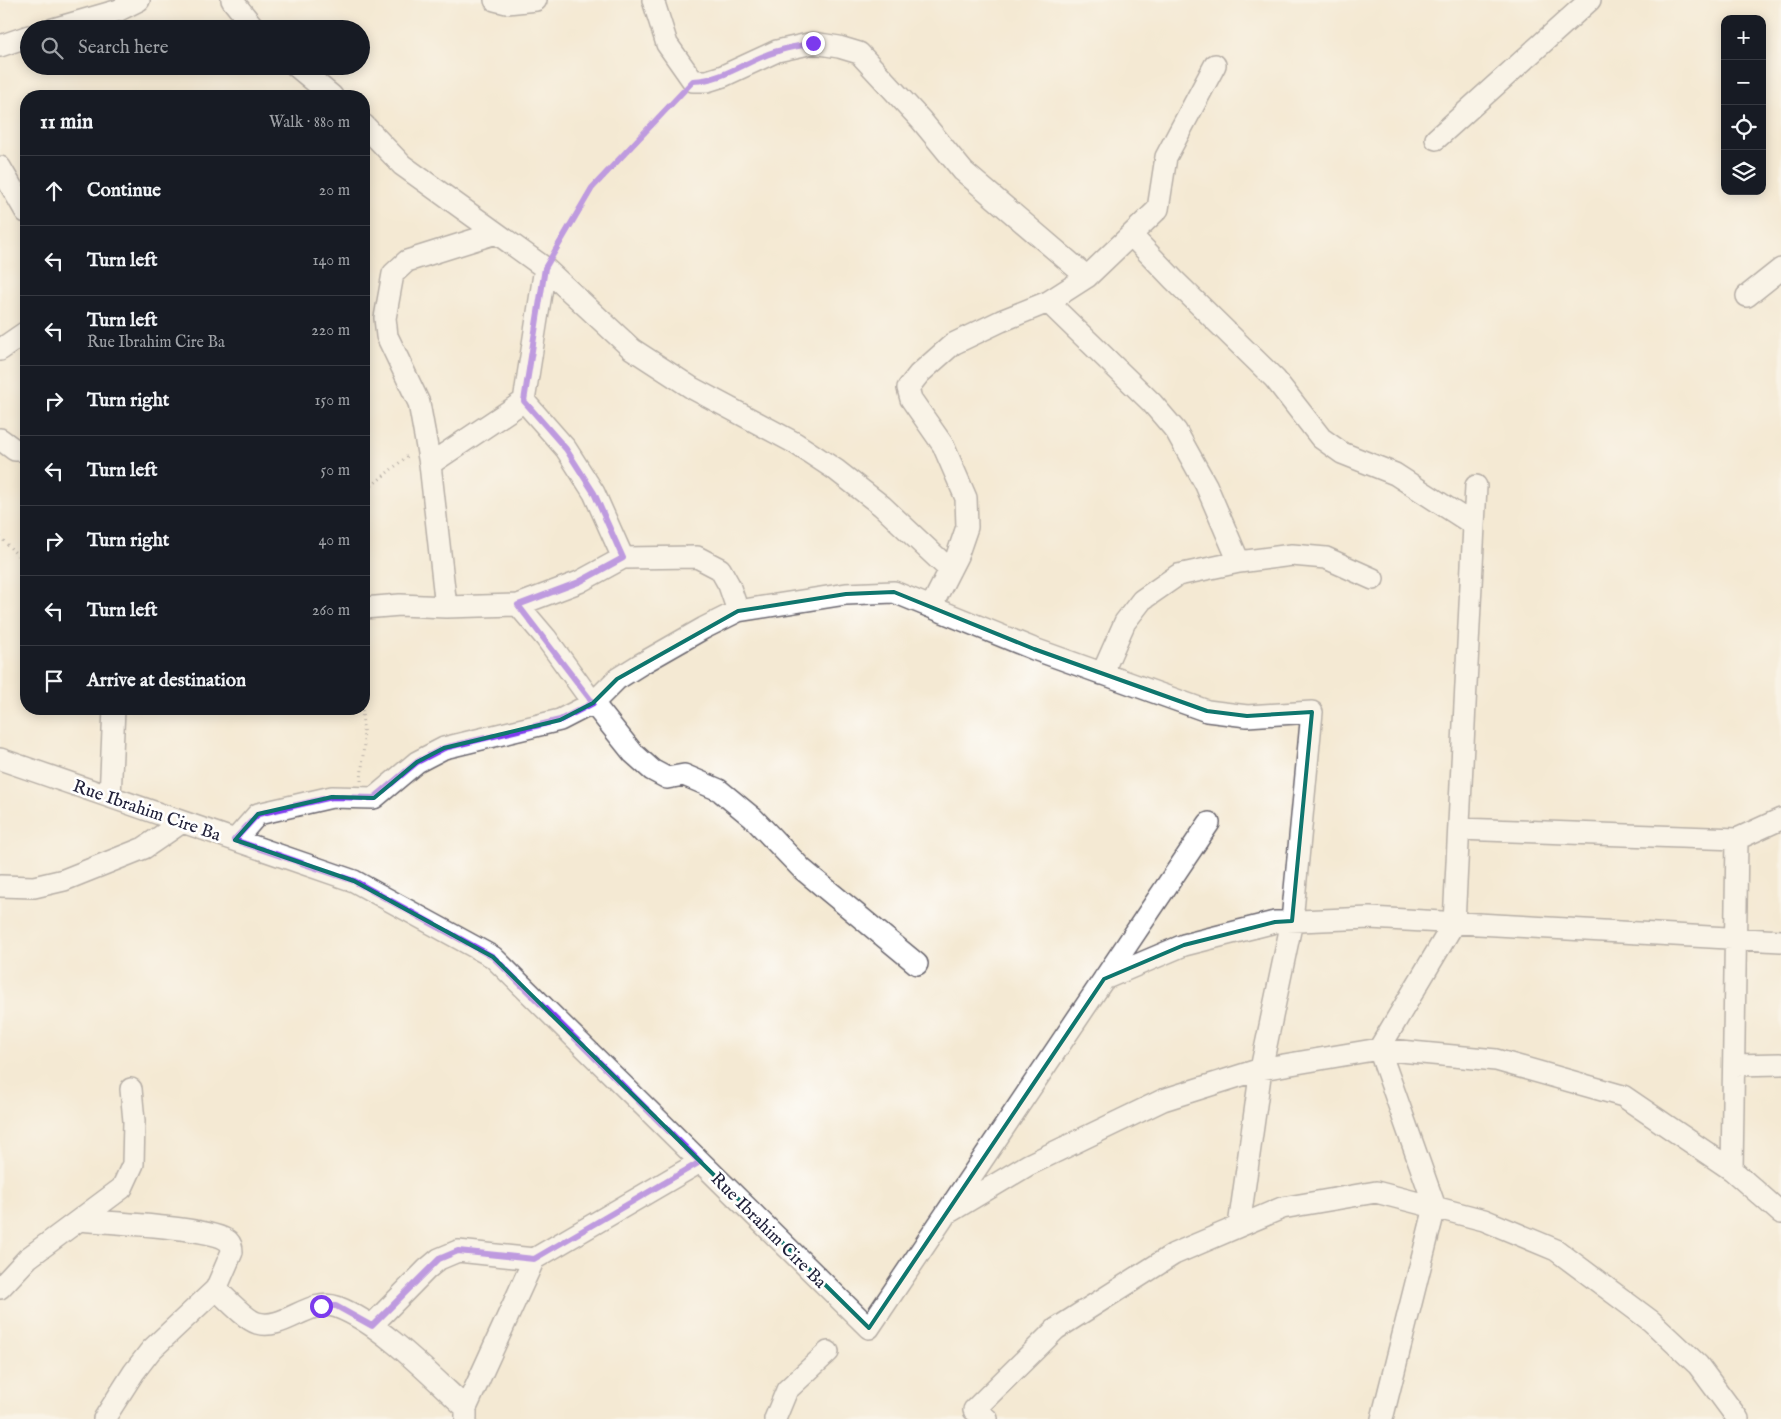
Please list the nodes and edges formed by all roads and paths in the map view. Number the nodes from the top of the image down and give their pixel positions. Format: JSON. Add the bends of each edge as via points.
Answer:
{"nodes":[{"id":1,"x":139,"y":0,"type":"edge"},
{"id":2,"x":232,"y":0,"type":"edge"},
{"id":3,"x":495,"y":0,"type":"edge"},
{"id":4,"x":536,"y":0,"type":"edge"},
{"id":5,"x":653,"y":0,"type":"edge"},
{"id":6,"x":1590,"y":0,"type":"edge"},
{"id":7,"x":84,"y":20,"type":"edge"},
{"id":8,"x":248,"y":20,"type":"edge"},
{"id":9,"x":20,"y":39,"type":"edge"},
{"id":10,"x":0,"y":46,"type":"edge"},
{"id":11,"x":1215,"y":65,"type":"dead end"},
{"id":12,"x":307,"y":75,"type":"edge"},
{"id":13,"x":693,"y":81,"type":"junction"},
{"id":14,"x":325,"y":90,"type":"edge"},
{"id":15,"x":370,"y":131,"type":"edge"},
{"id":16,"x":1436,"y":139,"type":"dead end"},
{"id":17,"x":0,"y":167,"type":"edge"},
{"id":18,"x":5,"y":191,"type":"edge"},
{"id":19,"x":20,"y":206,"type":"edge"},
{"id":20,"x":496,"y":233,"type":"junction"},
{"id":21,"x":1132,"y":236,"type":"junction"},
{"id":22,"x":545,"y":268,"type":"junction"},
{"id":23,"x":1781,"y":269,"type":"edge"},
{"id":24,"x":1087,"y":277,"type":"junction"},
{"id":25,"x":1748,"y":296,"type":"dead end"},
{"id":26,"x":1048,"y":302,"type":"junction"},
{"id":27,"x":20,"y":336,"type":"edge"},
{"id":28,"x":0,"y":350,"type":"edge"},
{"id":29,"x":524,"y":401,"type":"junction"},
{"id":30,"x":0,"y":439,"type":"edge"},
{"id":31,"x":426,"y":441,"type":"junction"},
{"id":32,"x":20,"y":450,"type":"edge"},
{"id":33,"x":430,"y":464,"type":"junction"},
{"id":34,"x":1476,"y":486,"type":"dead end"},
{"id":35,"x":370,"y":487,"type":"edge"},
{"id":36,"x":1474,"y":525,"type":"junction"},
{"id":37,"x":0,"y":537,"type":"edge"},
{"id":38,"x":20,"y":558,"type":"edge"},
{"id":39,"x":623,"y":558,"type":"junction"},
{"id":40,"x":1239,"y":562,"type":"junction"},
{"id":41,"x":950,"y":570,"type":"junction"},
{"id":42,"x":1373,"y":579,"type":"dead end"},
{"id":43,"x":518,"y":605,"type":"junction"},
{"id":44,"x":932,"y":606,"type":"junction"},
{"id":45,"x":370,"y":607,"type":"edge"},
{"id":46,"x":446,"y":607,"type":"junction"},
{"id":47,"x":738,"y":611,"type":"junction"},
{"id":48,"x":1102,"y":674,"type":"junction"},
{"id":49,"x":593,"y":703,"type":"junction"},
{"id":50,"x":114,"y":715,"type":"edge"},
{"id":51,"x":362,"y":715,"type":"edge"},
{"id":52,"x":0,"y":759,"type":"edge"},
{"id":53,"x":110,"y":797,"type":"junction"},
{"id":54,"x":359,"y":799,"type":"junction"},
{"id":55,"x":1781,"y":819,"type":"edge"},
{"id":56,"x":182,"y":822,"type":"junction"},
{"id":57,"x":1210,"y":823,"type":"dead end"},
{"id":58,"x":1459,"y":829,"type":"junction"},
{"id":59,"x":1737,"y":839,"type":"junction"},
{"id":60,"x":234,"y":840,"type":"junction"},
{"id":61,"x":0,"y":886,"type":"edge"},
{"id":62,"x":1292,"y":921,"type":"junction"},
{"id":63,"x":1454,"y":923,"type":"junction"},
{"id":64,"x":1736,"y":939,"type":"junction"},
{"id":65,"x":1781,"y":942,"type":"edge"},
{"id":66,"x":917,"y":964,"type":"dead end"},
{"id":67,"x":1104,"y":979,"type":"junction"},
{"id":68,"x":1379,"y":1049,"type":"junction"},
{"id":69,"x":1781,"y":1064,"type":"edge"},
{"id":70,"x":1734,"y":1065,"type":"junction"},
{"id":71,"x":1260,"y":1069,"type":"junction"},
{"id":72,"x":131,"y":1088,"type":"dead end"},
{"id":73,"x":700,"y":1162,"type":"junction"},
{"id":74,"x":1732,"y":1170,"type":"junction"},
{"id":75,"x":1434,"y":1207,"type":"junction"},
{"id":76,"x":1781,"y":1213,"type":"edge"},
{"id":77,"x":945,"y":1216,"type":"junction"},
{"id":78,"x":81,"y":1220,"type":"junction"},
{"id":79,"x":1239,"y":1226,"type":"junction"},
{"id":80,"x":534,"y":1259,"type":"junction"},
{"id":81,"x":0,"y":1288,"type":"edge"},
{"id":82,"x":216,"y":1289,"type":"junction"},
{"id":83,"x":372,"y":1326,"type":"junction"},
{"id":84,"x":828,"y":1352,"type":"dead end"},
{"id":85,"x":466,"y":1413,"type":"edge"},
{"id":86,"x":104,"y":1419,"type":"edge"},
{"id":87,"x":775,"y":1419,"type":"edge"},
{"id":88,"x":986,"y":1419,"type":"edge"},
{"id":89,"x":1382,"y":1419,"type":"edge"},
{"id":90,"x":1738,"y":1419,"type":"edge"}],
"edges":[{"from":1,"to":7,"type":"street","via":[[119,10]]},
{"from":2,"to":8,"type":"street"},
{"from":3,"to":4,"type":"street","via":[[507,3]]},
{"from":5,"to":13,"type":"street","via":[[667,44]]},
{"from":6,"to":16,"type":"street"},
{"from":9,"to":10,"type":"street"},
{"from":11,"to":21,"type":"street","via":[[1166,157],[1158,209]]},
{"from":12,"to":14,"type":"street"},
{"from":13,"to":22,"type":"path","via":[[592,188]]},
{"from":13,"to":24,"type":"street","via":[[723,76],[777,51],[813,43],[859,53],[963,171]]},
{"from":15,"to":20,"type":"street","via":[[402,165]]},
{"from":17,"to":18,"type":"street"},
{"from":18,"to":19,"type":"street"},
{"from":20,"to":22,"type":"street"},
{"from":20,"to":31,"type":"street","via":[[407,261],[393,274],[385,318],[387,336],[418,403]]},
{"from":21,"to":24,"type":"street"},
{"from":21,"to":36,"type":"street","via":[[1275,379],[1321,438],[1342,453],[1395,474]]},
{"from":22,"to":29,"type":"street"},
{"from":22,"to":41,"type":"street","via":[[632,349],[692,388],[795,443],[836,470],[882,506]]},
{"from":23,"to":25,"type":"street"},
{"from":24,"to":26,"type":"street"},
{"from":26,"to":40,"type":"street","via":[[1152,403],[1176,431],[1206,485]]},
{"from":26,"to":41,"type":"street","via":[[953,344],[908,388],[911,400],[944,445],[966,498],[967,527]]},
{"from":27,"to":28,"type":"street"},
{"from":29,"to":33,"type":"street"},
{"from":29,"to":39,"type":"street","via":[[566,449],[594,493]]},
{"from":30,"to":32,"type":"street"},
{"from":31,"to":33,"type":"street"},
{"from":31,"to":35,"type":"path"},
{"from":33,"to":46,"type":"street"},
{"from":34,"to":36,"type":"street"},
{"from":36,"to":58,"type":"street"},
{"from":37,"to":38,"type":"path"},
{"from":39,"to":43,"type":"street","via":[[579,582]]},
{"from":39,"to":47,"type":"street","via":[[697,556],[720,570],[729,584]]},
{"from":40,"to":42,"type":"street","via":[[1292,555],[1326,558]]},
{"from":40,"to":48,"type":"street","via":[[1178,576],[1142,600],[1125,622]]},
{"from":41,"to":44,"type":"street"},
{"from":43,"to":46,"type":"street"},
{"from":43,"to":49,"type":"street"},
{"from":44,"to":47,"type":"street","via":[[894,592],[846,594]]},
{"from":44,"to":48,"type":"street","via":[[1034,650]]},
{"from":45,"to":46,"type":"street","via":[[400,604]]},
{"from":47,"to":49,"type":"street","via":[[616,679]]},
{"from":48,"to":62,"type":"street","via":[[1207,711],[1247,716],[1312,712]]},
{"from":49,"to":54,"type":"street","via":[[560,720],[444,748],[417,762],[374,798]]},
{"from":49,"to":66,"type":"street","via":[[633,753],[652,770],[667,778],[684,775],[719,790],[753,818],[802,869]]},
{"from":50,"to":53,"type":"street"},
{"from":51,"to":54,"type":"path","via":[[364,743]]},
{"from":52,"to":53,"type":"street","name":"Rue Ibrahim Cire Ba"},
{"from":53,"to":56,"type":"street","name":"Rue Ibrahim Cire Ba"},
{"from":54,"to":60,"type":"street","via":[[332,797],[258,814]]},
{"from":55,"to":59,"type":"street"},
{"from":56,"to":60,"type":"street","name":"Rue Ibrahim Cire Ba"},
{"from":56,"to":61,"type":"street","via":[[144,848],[64,880],[34,888]]},
{"from":57,"to":67,"type":"street"},
{"from":58,"to":59,"type":"street"},
{"from":58,"to":63,"type":"street"},
{"from":59,"to":64,"type":"street"},
{"from":60,"to":73,"type":"street","name":"Rue Ibrahim Cire Ba","via":[[354,881],[493,957]]},
{"from":62,"to":63,"type":"street","via":[[1370,918]]},
{"from":62,"to":67,"type":"street","via":[[1275,922],[1184,945]]},
{"from":62,"to":71,"type":"street"},
{"from":63,"to":64,"type":"street"},
{"from":63,"to":68,"type":"street"},
{"from":64,"to":65,"type":"street"},
{"from":64,"to":70,"type":"street"},
{"from":67,"to":77,"type":"street"},
{"from":68,"to":71,"type":"street"},
{"from":68,"to":74,"type":"street","via":[[1496,1060],[1623,1096]]},
{"from":68,"to":75,"type":"street"},
{"from":69,"to":70,"type":"street"},
{"from":70,"to":74,"type":"street"},
{"from":71,"to":77,"type":"street","via":[[1163,1100],[1028,1165]]},
{"from":71,"to":79,"type":"street"},
{"from":72,"to":78,"type":"street","via":[[133,1164],[122,1188]]},
{"from":73,"to":77,"type":"street","name":"Rue Ibrahim Cire Ba","via":[[868,1328]]},
{"from":73,"to":80,"type":"street"},
{"from":74,"to":76,"type":"street"},
{"from":75,"to":79,"type":"street","via":[[1376,1192],[1282,1208]]},
{"from":75,"to":89,"type":"street"},
{"from":75,"to":90,"type":"street","via":[[1484,1220],[1556,1250],[1651,1321],[1698,1365]]},
{"from":78,"to":81,"type":"street","via":[[28,1258]]},
{"from":78,"to":82,"type":"street","via":[[175,1228],[227,1240],[232,1252]]},
{"from":79,"to":88,"type":"street","via":[[1174,1254],[1056,1329],[974,1410]]},
{"from":80,"to":83,"type":"street","via":[[458,1251],[439,1259],[427,1269]]},
{"from":80,"to":85,"type":"street"},
{"from":82,"to":83,"type":"street","via":[[255,1322],[271,1326],[321,1306],[336,1306]]},
{"from":82,"to":86,"type":"street","via":[[151,1350]]},
{"from":83,"to":85,"type":"street"},
{"from":84,"to":87,"type":"street","via":[[787,1390]]}]}
